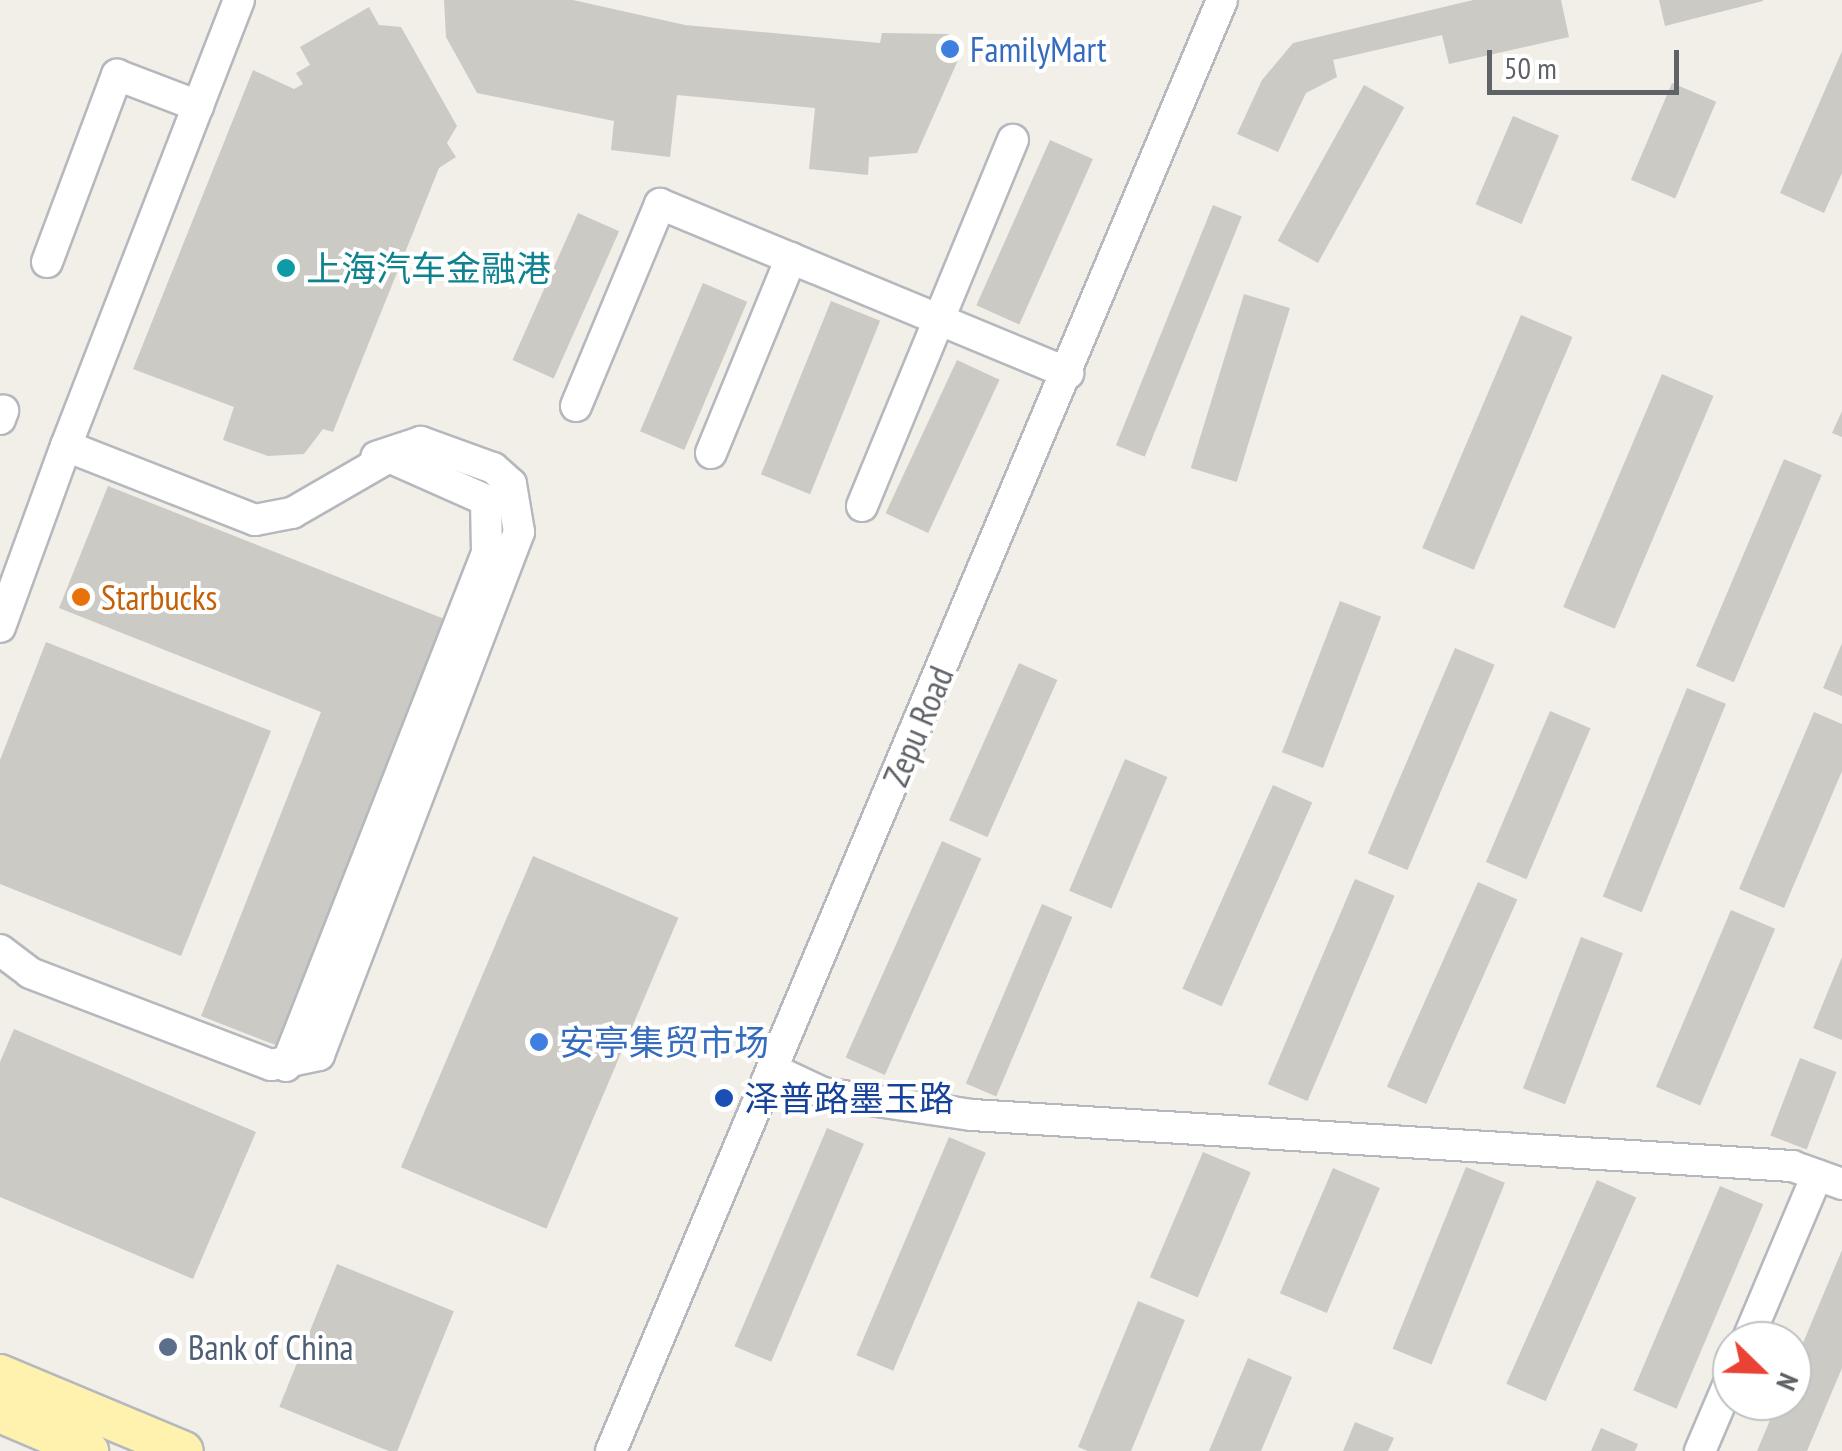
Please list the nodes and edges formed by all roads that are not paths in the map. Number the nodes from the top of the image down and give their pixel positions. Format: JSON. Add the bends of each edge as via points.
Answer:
{"nodes":[{"id":1,"x":1222,"y":0,"type":"edge"},
{"id":2,"x":235,"y":10,"type":"edge"},
{"id":3,"x":198,"y":106,"type":"junction"},
{"id":4,"x":1013,"y":140,"type":"dead end"},
{"id":5,"x":791,"y":258,"type":"junction"},
{"id":6,"x":46,"y":262,"type":"dead end"},
{"id":7,"x":939,"y":319,"type":"junction"},
{"id":8,"x":1068,"y":373,"type":"junction"},
{"id":9,"x":576,"y":406,"type":"dead end"},
{"id":10,"x":66,"y":446,"type":"junction"},
{"id":11,"x":710,"y":453,"type":"dead end"},
{"id":12,"x":862,"y":506,"type":"dead end"},
{"id":13,"x":0,"y":627,"type":"edge"},
{"id":14,"x":0,"y":950,"type":"edge"},
{"id":15,"x":772,"y":1069,"type":"junction"},
{"id":16,"x":1830,"y":1180,"type":"edge"},
{"id":17,"x":1757,"y":1321,"type":"edge"},
{"id":18,"x":0,"y":1374,"type":"edge"},
{"id":19,"x":0,"y":1413,"type":"edge"},
{"id":20,"x":1713,"y":1421,"type":"edge"},
{"id":21,"x":89,"y":1451,"type":"edge"},
{"id":22,"x":184,"y":1451,"type":"edge"},
{"id":23,"x":610,"y":1451,"type":"edge"},
{"id":24,"x":1700,"y":1451,"type":"edge"}],
"edges":[{"from":1,"to":8,"type":"street","name":"Zepu Road"},
{"from":2,"to":3,"type":"street"},
{"from":3,"to":6,"type":"street","via":[[117,76]]},
{"from":3,"to":10,"type":"street"},
{"from":4,"to":7,"type":"street"},
{"from":5,"to":7,"type":"street"},
{"from":5,"to":9,"type":"street","via":[[660,204]]},
{"from":5,"to":11,"type":"street"},
{"from":7,"to":8,"type":"street"},
{"from":7,"to":12,"type":"street"},
{"from":8,"to":15,"type":"street","name":"Zepu Road"},
{"from":10,"to":13,"type":"street"},
{"from":10,"to":14,"type":"street","via":[[255,520],[304,508],[373,459],[422,442],[493,468],[511,484],[519,532],[319,1056],[286,1066],[30,974]]},
{"from":15,"to":16,"type":"street","via":[[823,1093],[972,1115],[1792,1166]]},
{"from":15,"to":23,"type":"street","name":"Zepu Road"},
{"from":16,"to":17,"type":"street"},
{"from":18,"to":22,"type":"main road"},
{"from":19,"to":21,"type":"main road"},
{"from":20,"to":24,"type":"street"}]}
